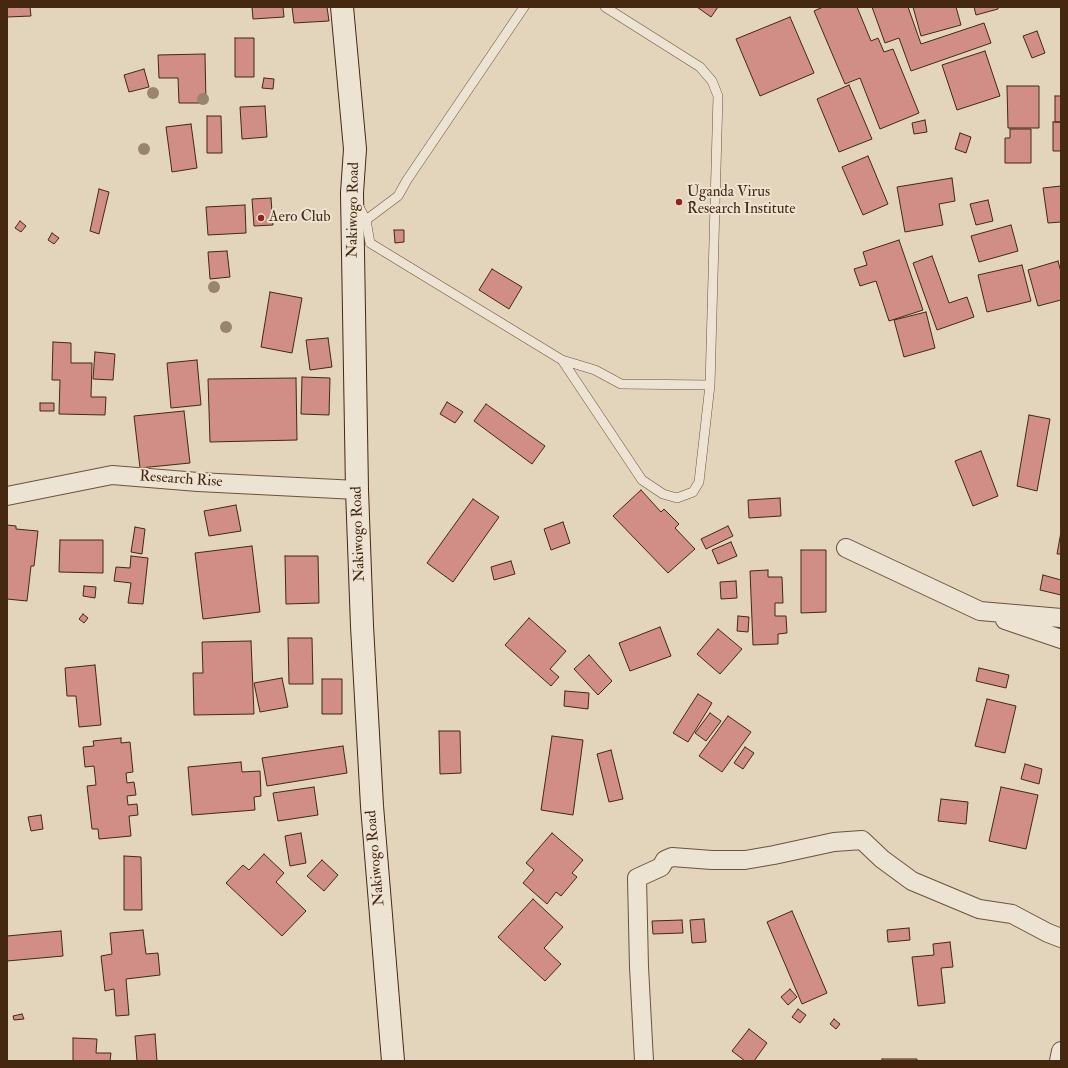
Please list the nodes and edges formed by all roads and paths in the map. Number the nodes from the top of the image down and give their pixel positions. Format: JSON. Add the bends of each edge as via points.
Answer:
{"nodes":[{"id":1,"x":342,"y":7,"type":"edge"},
{"id":2,"x":524,"y":7,"type":"edge"},
{"id":3,"x":605,"y":7,"type":"edge"},
{"id":4,"x":352,"y":193,"type":"junction"},
{"id":5,"x":366,"y":220,"type":"junction"},
{"id":6,"x":562,"y":360,"type":"junction"},
{"id":7,"x":710,"y":385,"type":"junction"},
{"id":8,"x":357,"y":490,"type":"junction"},
{"id":9,"x":7,"y":496,"type":"edge"},
{"id":10,"x":846,"y":548,"type":"dead end"},
{"id":11,"x":980,"y":611,"type":"junction"},
{"id":12,"x":1061,"y":618,"type":"edge"},
{"id":13,"x":1061,"y":639,"type":"edge"},
{"id":14,"x":1061,"y":938,"type":"edge"},
{"id":15,"x":1061,"y":1051,"type":"edge"},
{"id":16,"x":393,"y":1061,"type":"edge"},
{"id":17,"x":644,"y":1061,"type":"edge"},
{"id":18,"x":1060,"y":1061,"type":"edge"}],
"edges":[{"from":1,"to":4,"type":"street","name":"Nakiwogo Road","via":[[355,149]]},
{"from":2,"to":5,"type":"lane","via":[[398,196]]},
{"from":3,"to":7,"type":"lane","via":[[700,67],[712,81],[718,96]]},
{"from":4,"to":5,"type":"lane"},
{"from":4,"to":8,"type":"street","name":"Nakiwogo Road"},
{"from":5,"to":6,"type":"lane","via":[[370,243]]},
{"from":6,"to":7,"type":"lane","via":[[595,370],[621,384]]},
{"from":6,"to":7,"type":"lane","via":[[642,480],[663,494],[677,498],[693,492],[699,482]]},
{"from":8,"to":9,"type":"street","name":"Research Rise","via":[[112,475]]},
{"from":8,"to":16,"type":"street","name":"Nakiwogo Road","via":[[372,806]]},
{"from":10,"to":11,"type":"street"},
{"from":11,"to":12,"type":"street"},
{"from":11,"to":13,"type":"street"},
{"from":14,"to":17,"type":"street","via":[[1012,914],[979,909],[912,881],[882,859],[862,840],[834,842],[745,860],[672,857],[665,860],[660,867],[637,878]]},
{"from":15,"to":18,"type":"street"}]}
